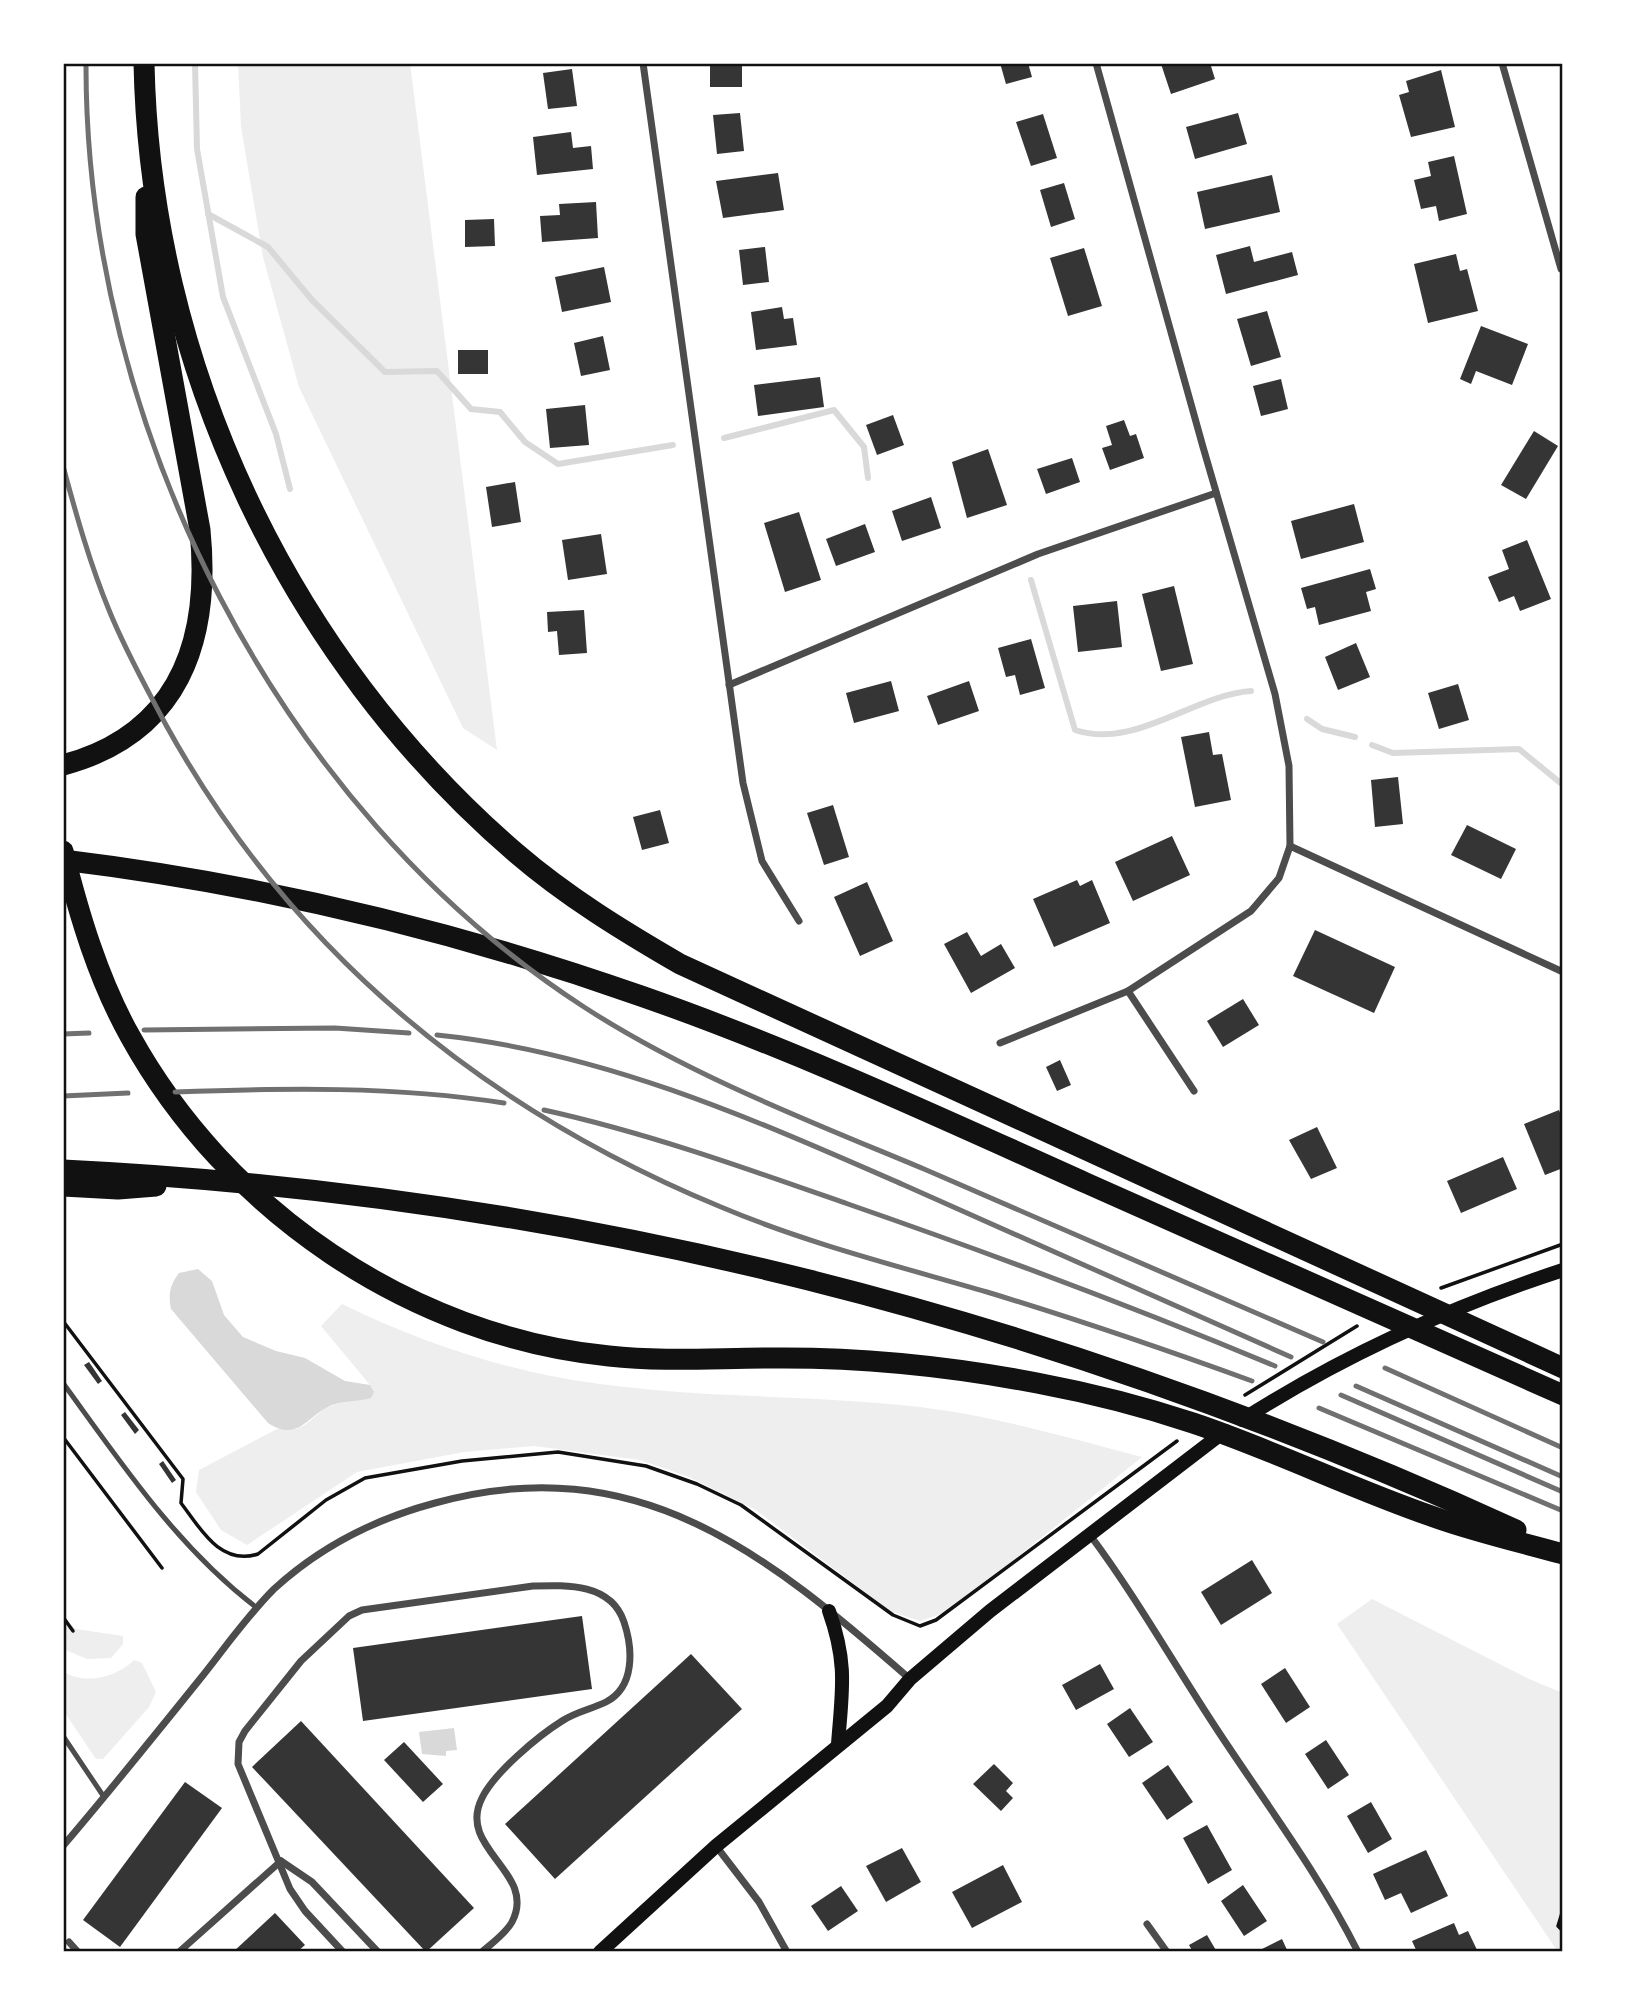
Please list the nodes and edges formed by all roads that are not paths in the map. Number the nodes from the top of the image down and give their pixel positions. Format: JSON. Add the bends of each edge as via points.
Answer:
{"nodes":[{"id":1,"x":145,"y":63,"type":"edge"},
{"id":2,"x":643,"y":63,"type":"edge"},
{"id":3,"x":1096,"y":63,"type":"edge"},
{"id":4,"x":1502,"y":63,"type":"edge"},
{"id":5,"x":145,"y":90,"type":"junction"},
{"id":6,"x":1561,"y":269,"type":"dead end"},
{"id":7,"x":1216,"y":493,"type":"junction"},
{"id":8,"x":730,"y":685,"type":"junction"},
{"id":9,"x":63,"y":765,"type":"edge"},
{"id":10,"x":1290,"y":846,"type":"junction"},
{"id":11,"x":63,"y":851,"type":"edge"},
{"id":12,"x":63,"y":860,"type":"edge"},
{"id":13,"x":799,"y":921,"type":"dead end"},
{"id":14,"x":1563,"y":972,"type":"edge"},
{"id":15,"x":1128,"y":991,"type":"junction"},
{"id":16,"x":1000,"y":1043,"type":"dead end"},
{"id":17,"x":1194,"y":1091,"type":"dead end"},
{"id":18,"x":63,"y":1170,"type":"edge"},
{"id":19,"x":228,"y":1180,"type":"junction"},
{"id":20,"x":63,"y":1186,"type":"edge"},
{"id":21,"x":1563,"y":1270,"type":"edge"},
{"id":22,"x":1563,"y":1368,"type":"edge"},
{"id":23,"x":63,"y":1383,"type":"edge"},
{"id":24,"x":1563,"y":1395,"type":"edge"},
{"id":25,"x":1089,"y":1534,"type":"junction"},
{"id":26,"x":1563,"y":1553,"type":"edge"},
{"id":27,"x":257,"y":1608,"type":"junction"},
{"id":28,"x":829,"y":1611,"type":"junction"},
{"id":29,"x":910,"y":1679,"type":"junction"},
{"id":30,"x":63,"y":1736,"type":"edge"},
{"id":31,"x":838,"y":1744,"type":"junction"},
{"id":32,"x":104,"y":1797,"type":"junction"},
{"id":33,"x":63,"y":1846,"type":"edge"},
{"id":34,"x":716,"y":1846,"type":"junction"},
{"id":35,"x":281,"y":1861,"type":"junction"},
{"id":36,"x":1147,"y":1924,"type":"dead end"},
{"id":37,"x":69,"y":1942,"type":"dead end"},
{"id":38,"x":78,"y":1952,"type":"edge"},
{"id":39,"x":179,"y":1952,"type":"edge"},
{"id":40,"x":342,"y":1952,"type":"edge"},
{"id":41,"x":378,"y":1952,"type":"edge"},
{"id":42,"x":482,"y":1952,"type":"edge"},
{"id":43,"x":600,"y":1952,"type":"edge"},
{"id":44,"x":787,"y":1952,"type":"edge"},
{"id":45,"x":1167,"y":1952,"type":"edge"},
{"id":46,"x":1358,"y":1952,"type":"edge"}],
"edges":[{"from":1,"to":5,"type":"highway"},
{"from":2,"to":8,"type":"street"},
{"from":3,"to":7,"type":"street"},
{"from":4,"to":6,"type":"street"},
{"from":5,"to":9,"type":"highway","via":[[146,234],[200,530],[198,621],[180,678],[146,723],[112,747]]},
{"from":5,"to":22,"type":"highway","via":[[155,188],[174,292],[198,377],[232,464],[283,569],[338,658],[418,757],[498,837],[579,901],[680,964]]},
{"from":7,"to":8,"type":"street","via":[[1038,554]]},
{"from":7,"to":10,"type":"street","via":[[1275,694],[1289,766]]},
{"from":8,"to":13,"type":"street","via":[[743,783],[762,861]]},
{"from":10,"to":14,"type":"street"},
{"from":10,"to":15,"type":"street","via":[[1279,878],[1251,911]]},
{"from":11,"to":26,"type":"highway","via":[[113,1001],[161,1086],[234,1175],[297,1228],[389,1290],[490,1331],[586,1353],[872,1362],[960,1370],[1072,1390],[1196,1424],[1434,1517]]},
{"from":12,"to":24,"type":"highway","via":[[327,905],[449,936],[641,996],[816,1063]]},
{"from":15,"to":16,"type":"street"},
{"from":15,"to":17,"type":"street"},
{"from":18,"to":19,"type":"highway"},
{"from":19,"to":20,"type":"highway","via":[[118,1189]]},
{"from":19,"to":26,"type":"highway","via":[[424,1202],[576,1227],[904,1303],[1216,1407],[1446,1498]]},
{"from":21,"to":25,"type":"main road","via":[[1436,1317],[1335,1365],[1238,1422]]},
{"from":23,"to":27,"type":"lane","via":[[175,1532],[227,1585]]},
{"from":25,"to":29,"type":"main road"},
{"from":25,"to":46,"type":"street","via":[[1318,1880]]},
{"from":27,"to":28,"type":"street","via":[[301,1566],[368,1525],[449,1499],[503,1489],[547,1488],[624,1497],[665,1508],[757,1555]]},
{"from":27,"to":32,"type":"street"},
{"from":28,"to":29,"type":"street"},
{"from":28,"to":31,"type":"main road","via":[[844,1672]]},
{"from":29,"to":31,"type":"main road","via":[[887,1706]]},
{"from":30,"to":32,"type":"lane"},
{"from":31,"to":34,"type":"main road"},
{"from":32,"to":33,"type":"street"},
{"from":34,"to":43,"type":"main road"},
{"from":34,"to":44,"type":"street","via":[[760,1902]]},
{"from":35,"to":39,"type":"street"},
{"from":35,"to":40,"type":"street","via":[[296,1899]]},
{"from":35,"to":41,"type":"street","via":[[312,1882]]},
{"from":35,"to":42,"type":"street","via":[[242,1777],[237,1753],[240,1741],[285,1679],[336,1626],[362,1610],[513,1588],[559,1586],[597,1592],[609,1598],[623,1619],[630,1655],[625,1683],[607,1702],[555,1726],[500,1774],[481,1800],[479,1835],[514,1884],[518,1903],[512,1924]]},
{"from":36,"to":45,"type":"street"},
{"from":37,"to":38,"type":"street"}]}
